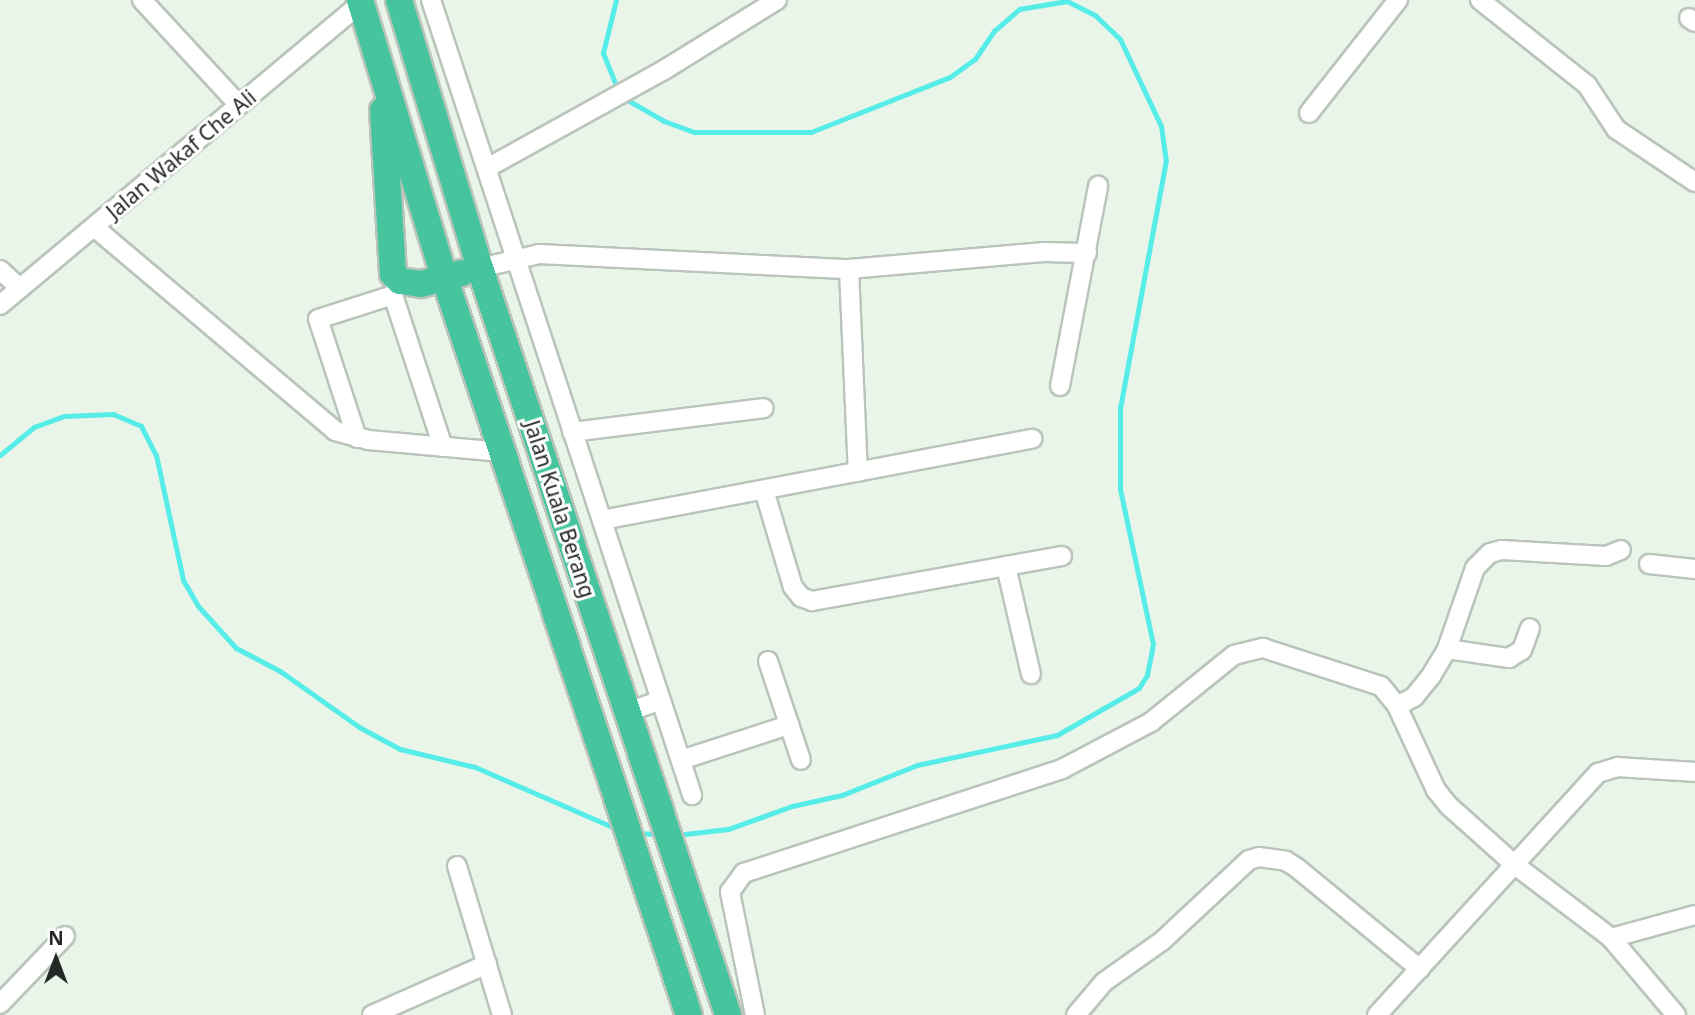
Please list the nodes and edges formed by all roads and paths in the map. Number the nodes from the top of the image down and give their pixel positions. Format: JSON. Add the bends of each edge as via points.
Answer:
{"nodes":[{"id":1,"x":142,"y":0,"type":"edge"},
{"id":2,"x":399,"y":0,"type":"edge"},
{"id":3,"x":431,"y":0,"type":"edge"},
{"id":4,"x":777,"y":0,"type":"edge"},
{"id":5,"x":1398,"y":0,"type":"edge"},
{"id":6,"x":1480,"y":0,"type":"edge"},
{"id":7,"x":361,"y":2,"type":"edge"},
{"id":8,"x":382,"y":70,"type":"junction"},
{"id":9,"x":239,"y":106,"type":"junction"},
{"id":10,"x":1309,"y":113,"type":"dead end"},
{"id":11,"x":487,"y":168,"type":"junction"},
{"id":12,"x":1695,"y":182,"type":"edge"},
{"id":13,"x":1098,"y":186,"type":"dead end"},
{"id":14,"x":94,"y":227,"type":"junction"},
{"id":15,"x":1087,"y":253,"type":"junction"},
{"id":16,"x":514,"y":257,"type":"junction"},
{"id":17,"x":480,"y":268,"type":"junction"},
{"id":18,"x":849,"y":269,"type":"junction"},
{"id":19,"x":0,"y":270,"type":"edge"},
{"id":20,"x":445,"y":279,"type":"junction"},
{"id":21,"x":20,"y":288,"type":"junction"},
{"id":22,"x":397,"y":288,"type":"junction"},
{"id":23,"x":0,"y":305,"type":"edge"},
{"id":24,"x":1060,"y":386,"type":"dead end"},
{"id":25,"x":764,"y":408,"type":"dead end"},
{"id":26,"x":572,"y":432,"type":"junction"},
{"id":27,"x":357,"y":438,"type":"junction"},
{"id":28,"x":1032,"y":439,"type":"dead end"},
{"id":29,"x":443,"y":447,"type":"junction"},
{"id":30,"x":502,"y":452,"type":"junction"},
{"id":31,"x":858,"y":472,"type":"junction"},
{"id":32,"x":764,"y":489,"type":"junction"},
{"id":33,"x":602,"y":520,"type":"junction"},
{"id":34,"x":1621,"y":550,"type":"dead end"},
{"id":35,"x":1062,"y":556,"type":"dead end"},
{"id":36,"x":1649,"y":564,"type":"dead end"},
{"id":37,"x":1006,"y":566,"type":"junction"},
{"id":38,"x":1695,"y":569,"type":"edge"},
{"id":39,"x":1530,"y":628,"type":"dead end"},
{"id":40,"x":1447,"y":649,"type":"junction"},
{"id":41,"x":768,"y":661,"type":"dead end"},
{"id":42,"x":1031,"y":674,"type":"dead end"},
{"id":43,"x":661,"y":700,"type":"junction"},
{"id":44,"x":1396,"y":706,"type":"junction"},
{"id":45,"x":627,"y":712,"type":"junction"},
{"id":46,"x":789,"y":724,"type":"junction"},
{"id":47,"x":681,"y":760,"type":"junction"},
{"id":48,"x":801,"y":760,"type":"dead end"},
{"id":49,"x":1695,"y":772,"type":"edge"},
{"id":50,"x":692,"y":795,"type":"dead end"},
{"id":51,"x":1515,"y":865,"type":"junction"},
{"id":52,"x":457,"y":866,"type":"dead end"},
{"id":53,"x":1695,"y":915,"type":"edge"},
{"id":54,"x":65,"y":936,"type":"dead end"},
{"id":55,"x":1611,"y":938,"type":"junction"},
{"id":56,"x":487,"y":964,"type":"junction"},
{"id":57,"x":1419,"y":969,"type":"junction"},
{"id":58,"x":0,"y":1004,"type":"edge"},
{"id":59,"x":1082,"y":1013,"type":"edge"},
{"id":60,"x":372,"y":1015,"type":"edge"},
{"id":61,"x":502,"y":1015,"type":"edge"},
{"id":62,"x":689,"y":1015,"type":"edge"},
{"id":63,"x":728,"y":1015,"type":"edge"},
{"id":64,"x":755,"y":1015,"type":"edge"},
{"id":65,"x":1377,"y":1015,"type":"edge"},
{"id":66,"x":1676,"y":1015,"type":"edge"}],
"edges":[{"from":1,"to":9,"type":"street"},
{"from":2,"to":17,"type":"highway","name":"Jalan Kuala Berang"},
{"from":3,"to":11,"type":"street"},
{"from":4,"to":11,"type":"street","via":[[664,70]]},
{"from":5,"to":10,"type":"street"},
{"from":6,"to":12,"type":"street","via":[[1587,85],[1616,130]]},
{"from":7,"to":8,"type":"highway","name":"Jalan Kuala Berang"},
{"from":7,"to":9,"type":"street","name":"Jalan Wakaf Che Ali"},
{"from":8,"to":20,"type":"highway","name":"Jalan Kuala Berang"},
{"from":8,"to":22,"type":"highway","via":[[390,260]]},
{"from":9,"to":14,"type":"street","name":"Jalan Wakaf Che Ali"},
{"from":11,"to":16,"type":"street"},
{"from":13,"to":15,"type":"street"},
{"from":14,"to":21,"type":"street","name":"Jalan Wakaf Che Ali"},
{"from":14,"to":27,"type":"street","via":[[322,421]]},
{"from":15,"to":18,"type":"street","via":[[1044,252]]},
{"from":15,"to":24,"type":"street"},
{"from":16,"to":17,"type":"street"},
{"from":16,"to":18,"type":"street","via":[[539,254]]},
{"from":16,"to":26,"type":"street"},
{"from":17,"to":20,"type":"highway"},
{"from":17,"to":45,"type":"highway","name":"Jalan Kuala Berang"},
{"from":18,"to":31,"type":"street"},
{"from":19,"to":21,"type":"street"},
{"from":20,"to":22,"type":"highway"},
{"from":20,"to":30,"type":"highway","name":"Jalan Kuala Berang"},
{"from":21,"to":23,"type":"street","name":"Jalan Wakaf Che Ali"},
{"from":22,"to":27,"type":"street","via":[[318,319]]},
{"from":22,"to":29,"type":"street"},
{"from":25,"to":26,"type":"street"},
{"from":26,"to":33,"type":"street"},
{"from":27,"to":29,"type":"street"},
{"from":28,"to":31,"type":"street"},
{"from":29,"to":30,"type":"street"},
{"from":30,"to":62,"type":"highway","name":"Jalan Kuala Berang"},
{"from":31,"to":32,"type":"street"},
{"from":32,"to":33,"type":"street"},
{"from":32,"to":37,"type":"street","via":[[793,587],[801,597],[830,601]]},
{"from":33,"to":43,"type":"street"},
{"from":34,"to":40,"type":"street","via":[[1605,556],[1490,553],[1475,568]]},
{"from":35,"to":37,"type":"street"},
{"from":36,"to":38,"type":"street"},
{"from":37,"to":42,"type":"street"},
{"from":39,"to":40,"type":"street","via":[[1522,650],[1509,658]]},
{"from":40,"to":44,"type":"street","via":[[1422,690]]},
{"from":41,"to":46,"type":"street"},
{"from":43,"to":45,"type":"street"},
{"from":43,"to":47,"type":"street"},
{"from":44,"to":51,"type":"street","via":[[1436,790]]},
{"from":44,"to":64,"type":"street","via":[[1381,685],[1351,673],[1309,665],[1263,648],[1249,649],[1234,655],[1173,707],[1098,753],[744,873],[730,892]]},
{"from":45,"to":63,"type":"highway","name":"Jalan Kuala Berang"},
{"from":46,"to":47,"type":"street"},
{"from":46,"to":48,"type":"street"},
{"from":47,"to":50,"type":"street"},
{"from":49,"to":51,"type":"street","via":[[1607,768]]},
{"from":51,"to":55,"type":"street"},
{"from":51,"to":57,"type":"street"},
{"from":52,"to":56,"type":"street"},
{"from":53,"to":55,"type":"street"},
{"from":54,"to":58,"type":"street"},
{"from":55,"to":66,"type":"street"},
{"from":56,"to":60,"type":"street"},
{"from":56,"to":61,"type":"street"},
{"from":57,"to":59,"type":"street","via":[[1297,868],[1286,861],[1259,857],[1248,860],[1173,932],[1104,982]]},
{"from":57,"to":65,"type":"street"}]}
